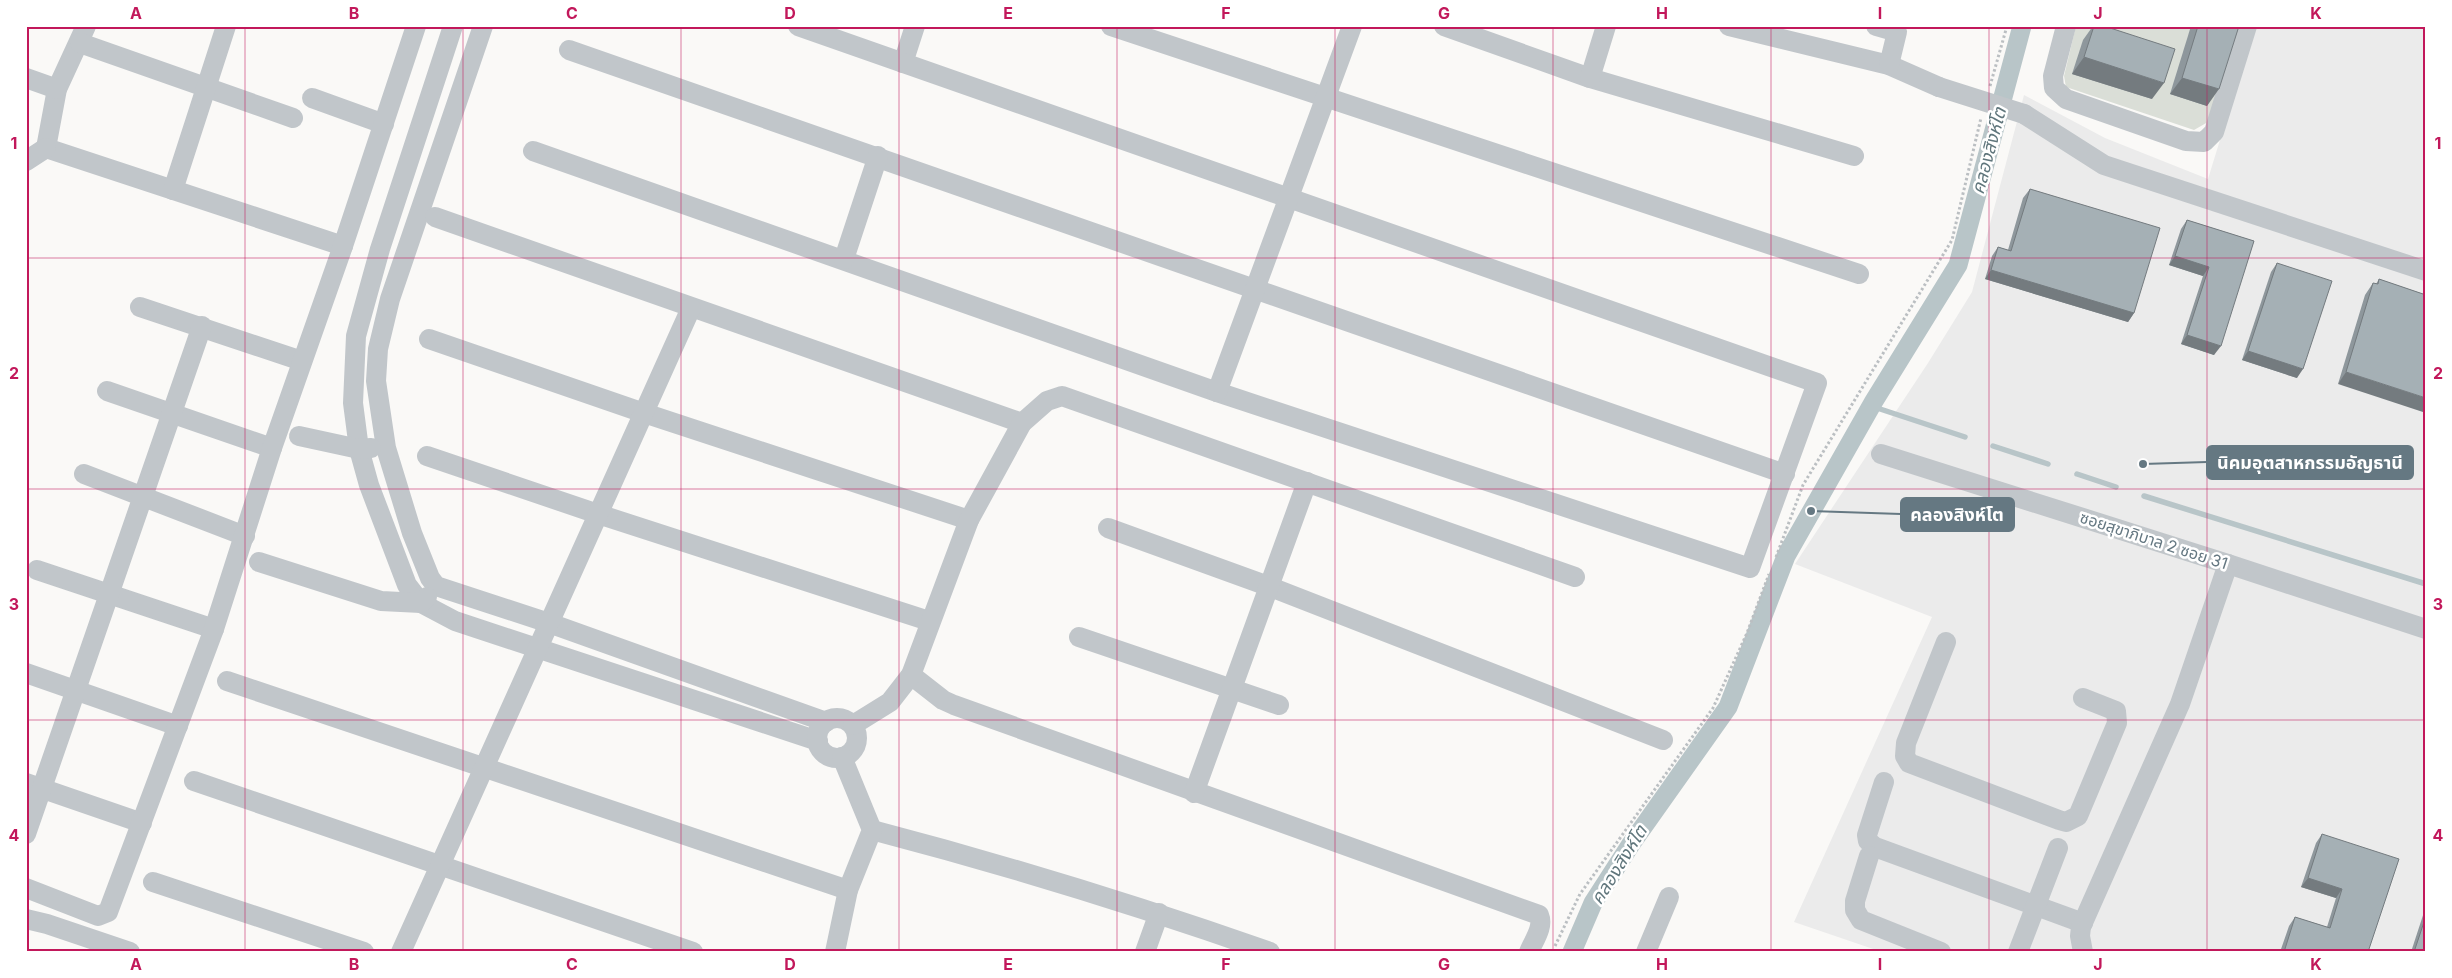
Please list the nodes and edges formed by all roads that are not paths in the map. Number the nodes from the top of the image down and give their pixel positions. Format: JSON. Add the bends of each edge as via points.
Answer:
{"nodes":[{"id":1,"x":226,"y":26,"type":"edge"},
{"id":2,"x":416,"y":26,"type":"edge"},
{"id":3,"x":453,"y":26,"type":"edge"},
{"id":4,"x":483,"y":26,"type":"edge"},
{"id":5,"x":798,"y":26,"type":"edge"},
{"id":6,"x":915,"y":26,"type":"edge"},
{"id":7,"x":1111,"y":26,"type":"edge"},
{"id":8,"x":1352,"y":26,"type":"edge"},
{"id":9,"x":1444,"y":26,"type":"edge"},
{"id":10,"x":1606,"y":26,"type":"edge"},
{"id":11,"x":1729,"y":26,"type":"edge"},
{"id":12,"x":1876,"y":26,"type":"edge"},
{"id":13,"x":2066,"y":26,"type":"edge"},
{"id":14,"x":2247,"y":26,"type":"edge"},
{"id":15,"x":1898,"y":29,"type":"edge"},
{"id":16,"x":1485,"y":33,"type":"edge"},
{"id":17,"x":83,"y":34,"type":"edge"},
{"id":18,"x":568,"y":50,"type":"dead end"},
{"id":19,"x":903,"y":63,"type":"junction"},
{"id":20,"x":1889,"y":65,"type":"junction"},
{"id":21,"x":26,"y":78,"type":"edge"},
{"id":22,"x":1590,"y":78,"type":"junction"},
{"id":23,"x":206,"y":88,"type":"junction"},
{"id":24,"x":57,"y":89,"type":"junction"},
{"id":25,"x":312,"y":98,"type":"dead end"},
{"id":26,"x":1325,"y":98,"type":"junction"},
{"id":27,"x":294,"y":118,"type":"dead end"},
{"id":28,"x":384,"y":124,"type":"junction"},
{"id":29,"x":46,"y":148,"type":"junction"},
{"id":30,"x":533,"y":151,"type":"dead end"},
{"id":31,"x":878,"y":156,"type":"junction"},
{"id":32,"x":1854,"y":156,"type":"dead end"},
{"id":33,"x":26,"y":161,"type":"edge"},
{"id":34,"x":403,"y":180,"type":"junction"},
{"id":35,"x":428,"y":188,"type":"junction"},
{"id":36,"x":173,"y":190,"type":"junction"},
{"id":37,"x":1288,"y":199,"type":"junction"},
{"id":38,"x":434,"y":217,"type":"dead end"},
{"id":39,"x":344,"y":246,"type":"junction"},
{"id":40,"x":844,"y":259,"type":"junction"},
{"id":41,"x":2426,"y":271,"type":"edge"},
{"id":42,"x":1859,"y":274,"type":"dead end"},
{"id":43,"x":1254,"y":288,"type":"junction"},
{"id":44,"x":140,"y":307,"type":"dead end"},
{"id":45,"x":691,"y":308,"type":"junction"},
{"id":46,"x":202,"y":326,"type":"junction"},
{"id":47,"x":429,"y":339,"type":"dead end"},
{"id":48,"x":302,"y":361,"type":"junction"},
{"id":49,"x":107,"y":392,"type":"dead end"},
{"id":50,"x":1217,"y":392,"type":"junction"},
{"id":51,"x":644,"y":413,"type":"junction"},
{"id":52,"x":172,"y":415,"type":"junction"},
{"id":53,"x":1022,"y":423,"type":"junction"},
{"id":54,"x":299,"y":436,"type":"dead end"},
{"id":55,"x":272,"y":448,"type":"junction"},
{"id":56,"x":386,"y":448,"type":"junction"},
{"id":57,"x":359,"y":449,"type":"junction"},
{"id":58,"x":1880,"y":454,"type":"dead end"},
{"id":59,"x":427,"y":456,"type":"dead end"},
{"id":60,"x":84,"y":474,"type":"dead end"},
{"id":61,"x":1786,"y":474,"type":"junction"},
{"id":62,"x":1307,"y":482,"type":"junction"},
{"id":63,"x":143,"y":498,"type":"junction"},
{"id":64,"x":598,"y":514,"type":"junction"},
{"id":65,"x":969,"y":520,"type":"junction"},
{"id":66,"x":1108,"y":528,"type":"dead end"},
{"id":67,"x":245,"y":536,"type":"junction"},
{"id":68,"x":259,"y":562,"type":"dead end"},
{"id":69,"x":2228,"y":564,"type":"junction"},
{"id":70,"x":37,"y":570,"type":"dead end"},
{"id":71,"x":1575,"y":577,"type":"dead end"},
{"id":72,"x":436,"y":586,"type":"junction"},
{"id":73,"x":1268,"y":586,"type":"junction"},
{"id":74,"x":108,"y":594,"type":"junction"},
{"id":75,"x":421,"y":603,"type":"junction"},
{"id":76,"x":929,"y":621,"type":"junction"},
{"id":77,"x":549,"y":623,"type":"junction"},
{"id":78,"x":214,"y":629,"type":"junction"},
{"id":79,"x":2426,"y":629,"type":"edge"},
{"id":80,"x":1079,"y":636,"type":"dead end"},
{"id":81,"x":1946,"y":642,"type":"dead end"},
{"id":82,"x":537,"y":650,"type":"junction"},
{"id":83,"x":26,"y":673,"type":"edge"},
{"id":84,"x":910,"y":675,"type":"junction"},
{"id":85,"x":227,"y":681,"type":"dead end"},
{"id":86,"x":1230,"y":689,"type":"junction"},
{"id":87,"x":75,"y":690,"type":"junction"},
{"id":88,"x":2083,"y":698,"type":"dead end"},
{"id":89,"x":1279,"y":705,"type":"dead end"},
{"id":90,"x":826,"y":722,"type":"junction"},
{"id":91,"x":853,"y":725,"type":"junction"},
{"id":92,"x":178,"y":726,"type":"junction"},
{"id":93,"x":1663,"y":740,"type":"dead end"},
{"id":94,"x":818,"y":741,"type":"junction"},
{"id":95,"x":842,"y":757,"type":"junction"},
{"id":96,"x":484,"y":768,"type":"junction"},
{"id":97,"x":194,"y":780,"type":"dead end"},
{"id":98,"x":1884,"y":782,"type":"dead end"},
{"id":99,"x":34,"y":786,"type":"edge"},
{"id":100,"x":1194,"y":793,"type":"junction"},
{"id":101,"x":142,"y":823,"type":"junction"},
{"id":102,"x":872,"y":830,"type":"junction"},
{"id":103,"x":26,"y":834,"type":"edge"},
{"id":104,"x":2058,"y":848,"type":"dead end"},
{"id":105,"x":1869,"y":856,"type":"dead end"},
{"id":106,"x":441,"y":863,"type":"junction"},
{"id":107,"x":153,"y":882,"type":"dead end"},
{"id":108,"x":26,"y":888,"type":"edge"},
{"id":109,"x":848,"y":890,"type":"junction"},
{"id":110,"x":1669,"y":897,"type":"dead end"},
{"id":111,"x":2036,"y":905,"type":"junction"},
{"id":112,"x":1159,"y":913,"type":"junction"},
{"id":113,"x":2070,"y":918,"type":"junction"},
{"id":114,"x":26,"y":919,"type":"edge"},
{"id":115,"x":130,"y":952,"type":"edge"},
{"id":116,"x":364,"y":952,"type":"edge"},
{"id":117,"x":401,"y":952,"type":"edge"},
{"id":118,"x":693,"y":952,"type":"edge"},
{"id":119,"x":835,"y":952,"type":"edge"},
{"id":120,"x":1145,"y":952,"type":"edge"},
{"id":121,"x":1270,"y":952,"type":"edge"},
{"id":122,"x":1529,"y":952,"type":"edge"},
{"id":123,"x":1646,"y":952,"type":"edge"},
{"id":124,"x":1940,"y":952,"type":"edge"},
{"id":125,"x":2018,"y":952,"type":"edge"},
{"id":126,"x":2083,"y":952,"type":"edge"}],
"edges":[{"from":1,"to":23,"type":"street"},
{"from":2,"to":28,"type":"street"},
{"from":3,"to":34,"type":"street"},
{"from":4,"to":35,"type":"street"},
{"from":5,"to":19,"type":"street"},
{"from":6,"to":19,"type":"street"},
{"from":7,"to":26,"type":"street"},
{"from":8,"to":26,"type":"street"},
{"from":9,"to":16,"type":"street"},
{"from":10,"to":22,"type":"street"},
{"from":11,"to":20,"type":"street"},
{"from":12,"to":15,"type":"street"},
{"from":13,"to":14,"type":"street","via":[[2053,76],[2054,88],[2066,98],[2186,141],[2204,142],[2214,132]]},
{"from":15,"to":20,"type":"street"},
{"from":16,"to":22,"type":"street"},
{"from":17,"to":23,"type":"street"},
{"from":17,"to":24,"type":"street"},
{"from":18,"to":31,"type":"street"},
{"from":19,"to":37,"type":"street"},
{"from":20,"to":41,"type":"street","bridge":true,"via":[[1939,87],[2024,114],[2104,165]]},
{"from":21,"to":24,"type":"street"},
{"from":22,"to":32,"type":"street"},
{"from":23,"to":27,"type":"street"},
{"from":23,"to":36,"type":"street"},
{"from":24,"to":29,"type":"street"},
{"from":25,"to":28,"type":"street"},
{"from":26,"to":37,"type":"street"},
{"from":26,"to":42,"type":"street"},
{"from":28,"to":39,"type":"street"},
{"from":29,"to":33,"type":"street"},
{"from":29,"to":36,"type":"street"},
{"from":30,"to":40,"type":"street"},
{"from":31,"to":40,"type":"street"},
{"from":31,"to":43,"type":"street"},
{"from":34,"to":35,"type":"street"},
{"from":34,"to":57,"type":"street","via":[[356,336],[353,403]]},
{"from":35,"to":56,"type":"street","via":[[390,299],[378,349],[376,381]]},
{"from":36,"to":39,"type":"street"},
{"from":37,"to":43,"type":"street"},
{"from":37,"to":61,"type":"street","via":[[1817,383]]},
{"from":38,"to":45,"type":"street"},
{"from":39,"to":48,"type":"street"},
{"from":40,"to":50,"type":"street"},
{"from":43,"to":50,"type":"street"},
{"from":43,"to":61,"type":"street"},
{"from":44,"to":46,"type":"street"},
{"from":45,"to":51,"type":"street"},
{"from":45,"to":53,"type":"street"},
{"from":46,"to":48,"type":"street"},
{"from":46,"to":52,"type":"street"},
{"from":47,"to":51,"type":"street"},
{"from":48,"to":55,"type":"street"},
{"from":49,"to":52,"type":"street"},
{"from":50,"to":61,"type":"street","via":[[1750,568]]},
{"from":51,"to":64,"type":"street"},
{"from":51,"to":65,"type":"street"},
{"from":52,"to":55,"type":"street"},
{"from":52,"to":63,"type":"street"},
{"from":53,"to":62,"type":"street","via":[[1047,401],[1062,396]]},
{"from":53,"to":65,"type":"street"},
{"from":54,"to":57,"type":"street"},
{"from":55,"to":67,"type":"street"},
{"from":56,"to":57,"type":"street"},
{"from":56,"to":72,"type":"street","via":[[412,533]]},
{"from":57,"to":75,"type":"street","via":[[369,485],[407,585]]},
{"from":58,"to":69,"type":"street","name":"ซอยสุขาภิบาล 2 ซอย 31"},
{"from":59,"to":64,"type":"street"},
{"from":60,"to":63,"type":"street"},
{"from":62,"to":71,"type":"street"},
{"from":62,"to":73,"type":"street"},
{"from":63,"to":67,"type":"street"},
{"from":63,"to":74,"type":"street"},
{"from":64,"to":76,"type":"street"},
{"from":64,"to":77,"type":"street"},
{"from":65,"to":76,"type":"street"},
{"from":66,"to":73,"type":"street"},
{"from":67,"to":78,"type":"street"},
{"from":68,"to":75,"type":"street","via":[[381,601]]},
{"from":69,"to":79,"type":"street","name":"ซอยสุขาภิบาล 2 ซอย 31"},
{"from":69,"to":113,"type":"street","via":[[2180,704]]},
{"from":70,"to":74,"type":"street"},
{"from":72,"to":75,"type":"street"},
{"from":72,"to":77,"type":"street"},
{"from":73,"to":86,"type":"street"},
{"from":73,"to":93,"type":"street"},
{"from":74,"to":78,"type":"street"},
{"from":74,"to":87,"type":"street"},
{"from":75,"to":82,"type":"street","via":[[455,621]]},
{"from":76,"to":84,"type":"street"},
{"from":77,"to":82,"type":"street"},
{"from":77,"to":90,"type":"street"},
{"from":78,"to":92,"type":"street"},
{"from":80,"to":86,"type":"street"},
{"from":81,"to":88,"type":"street","via":[[1906,743],[1905,756],[1909,763],[2066,822],[2078,816],[2105,774],[2117,724],[2116,711]]},
{"from":82,"to":94,"type":"street"},
{"from":82,"to":96,"type":"street"},
{"from":83,"to":87,"type":"street"},
{"from":84,"to":91,"type":"street","via":[[890,702]]},
{"from":84,"to":100,"type":"street","via":[[954,705]]},
{"from":85,"to":96,"type":"street"},
{"from":86,"to":89,"type":"street"},
{"from":86,"to":100,"type":"street"},
{"from":87,"to":92,"type":"street"},
{"from":87,"to":99,"type":"street"},
{"from":90,"to":91,"type":"street","via":[[840,718]]},
{"from":90,"to":94,"type":"street","via":[[820,727]]},
{"from":91,"to":95,"type":"street","via":[[858,739],[856,746]]},
{"from":92,"to":101,"type":"street"},
{"from":94,"to":95,"type":"street","via":[[825,754]]},
{"from":95,"to":102,"type":"street"},
{"from":96,"to":106,"type":"street"},
{"from":96,"to":109,"type":"street"},
{"from":97,"to":106,"type":"street"},
{"from":98,"to":111,"type":"street","via":[[1867,835],[1875,847]]},
{"from":99,"to":101,"type":"street"},
{"from":99,"to":103,"type":"street"},
{"from":100,"to":122,"type":"street","via":[[1539,915],[1540,928]]},
{"from":101,"to":108,"type":"street","via":[[108,912],[98,916]]},
{"from":102,"to":109,"type":"street"},
{"from":102,"to":112,"type":"street","via":[[971,856]]},
{"from":104,"to":111,"type":"street"},
{"from":105,"to":124,"type":"street","via":[[1855,901],[1860,920]]},
{"from":106,"to":117,"type":"street"},
{"from":106,"to":118,"type":"street"},
{"from":107,"to":116,"type":"street"},
{"from":109,"to":119,"type":"street"},
{"from":110,"to":123,"type":"street"},
{"from":111,"to":113,"type":"street"},
{"from":111,"to":125,"type":"street"},
{"from":112,"to":120,"type":"street"},
{"from":112,"to":121,"type":"street"},
{"from":113,"to":126,"type":"street","via":[[2080,936]]},
{"from":114,"to":115,"type":"street"}]}
